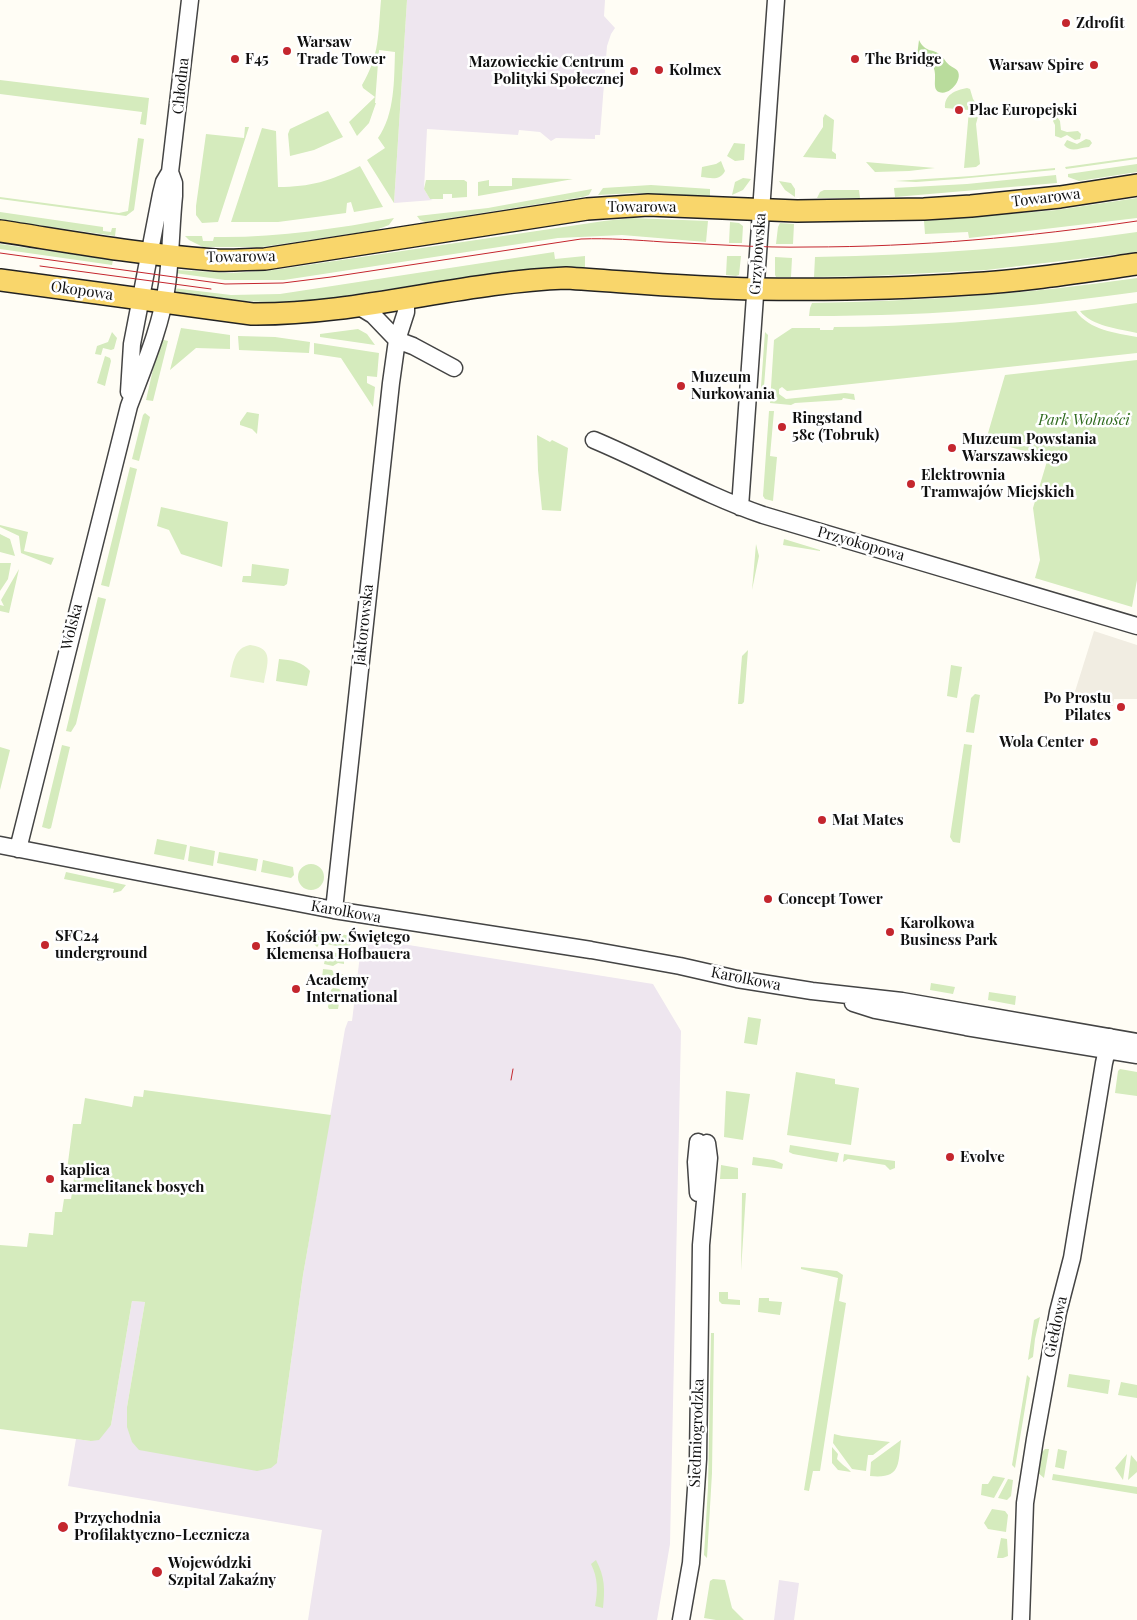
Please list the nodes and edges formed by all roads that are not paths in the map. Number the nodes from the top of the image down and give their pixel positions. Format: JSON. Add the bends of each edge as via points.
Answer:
{"nodes":[{"id":1,"x":190,"y":0,"type":"edge"},
{"id":2,"x":776,"y":0,"type":"edge"},
{"id":3,"x":1137,"y":185,"type":"edge"},
{"id":4,"x":761,"y":210,"type":"junction"},
{"id":5,"x":0,"y":231,"type":"edge"},
{"id":6,"x":159,"y":254,"type":"junction"},
{"id":7,"x":1137,"y":264,"type":"edge"},
{"id":8,"x":146,"y":277,"type":"joint"},
{"id":9,"x":0,"y":280,"type":"edge"},
{"id":10,"x":167,"y":280,"type":"joint"},
{"id":11,"x":755,"y":289,"type":"junction"},
{"id":12,"x":141,"y":299,"type":"junction"},
{"id":13,"x":406,"y":299,"type":"junction"},
{"id":14,"x":163,"y":302,"type":"junction"},
{"id":15,"x":358,"y":306,"type":"junction"},
{"id":16,"x":397,"y":340,"type":"junction"},
{"id":17,"x":454,"y":368,"type":"dead end"},
{"id":18,"x":129,"y":406,"type":"junction"},
{"id":19,"x":594,"y":440,"type":"dead end"},
{"id":20,"x":740,"y":507,"type":"junction"},
{"id":21,"x":1137,"y":626,"type":"edge"},
{"id":22,"x":0,"y":845,"type":"edge"},
{"id":23,"x":18,"y":848,"type":"junction"},
{"id":24,"x":334,"y":910,"type":"junction"},
{"id":25,"x":1137,"y":1042,"type":"edge"},
{"id":26,"x":1108,"y":1044,"type":"junction"},
{"id":27,"x":1137,"y":1055,"type":"edge"},
{"id":28,"x":702,"y":1142,"type":"dead end"},
{"id":29,"x":682,"y":1620,"type":"edge"},
{"id":30,"x":1021,"y":1620,"type":"edge"}],
"edges":[{"from":1,"to":6,"type":"street","name":"Chłodna","via":[[170,172],[174,182]]},
{"from":2,"to":4,"type":"street","name":"Grzybowska"},
{"from":3,"to":4,"type":"main road","name":"Towarowa","via":[[971,206]]},
{"from":4,"to":6,"type":"main road","name":"Towarowa","via":[[616,206],[265,259],[217,260]]},
{"from":4,"to":11,"type":"street","name":"Grzybowska"},
{"from":5,"to":6,"type":"main road"},
{"from":6,"to":8,"type":"street","name":"Chłodna"},
{"from":6,"to":10,"type":"street","name":"Chłodna"},
{"from":7,"to":11,"type":"main road","via":[[960,285]]},
{"from":8,"to":12,"type":"street","name":"Wolska"},
{"from":9,"to":12,"type":"main road","name":"Okopowa"},
{"from":10,"to":14,"type":"street","name":"Wolska"},
{"from":11,"to":13,"type":"main road","via":[[566,278],[506,283]]},
{"from":11,"to":20,"type":"street","name":"Grzybowska"},
{"from":12,"to":14,"type":"main road","name":"Okopowa"},
{"from":12,"to":18,"type":"street","name":"Wolska","via":[[132,344]]},
{"from":13,"to":15,"type":"main road"},
{"from":13,"to":16,"type":"street","name":"Jaktorowska","via":[[406,312]]},
{"from":14,"to":15,"type":"main road","via":[[261,314]]},
{"from":14,"to":18,"type":"street","name":"Wolska","via":[[153,344]]},
{"from":15,"to":16,"type":"street","via":[[373,315]]},
{"from":16,"to":17,"type":"street"},
{"from":16,"to":24,"type":"street","name":"Jaktorowska"},
{"from":18,"to":23,"type":"street","name":"Wolska"},
{"from":19,"to":20,"type":"street","name":"Przyokopowa"},
{"from":20,"to":21,"type":"street","name":"Przyokopowa"},
{"from":22,"to":23,"type":"street","name":"Karolkowa"},
{"from":23,"to":24,"type":"street","name":"Karolkowa"},
{"from":24,"to":26,"type":"street","name":"Karolkowa","via":[[680,966],[812,991],[875,1010]]},
{"from":25,"to":26,"type":"street","name":"Karolkowa"},
{"from":26,"to":27,"type":"street","name":"Karolkowa"},
{"from":26,"to":30,"type":"street","name":"Giełdowa","via":[[1072,1258],[1058,1312],[1035,1439],[1026,1503]]},
{"from":28,"to":29,"type":"street","name":"Siedmiogrodzka","via":[[696,1162],[701,1245],[698,1459],[691,1563]]}]}
